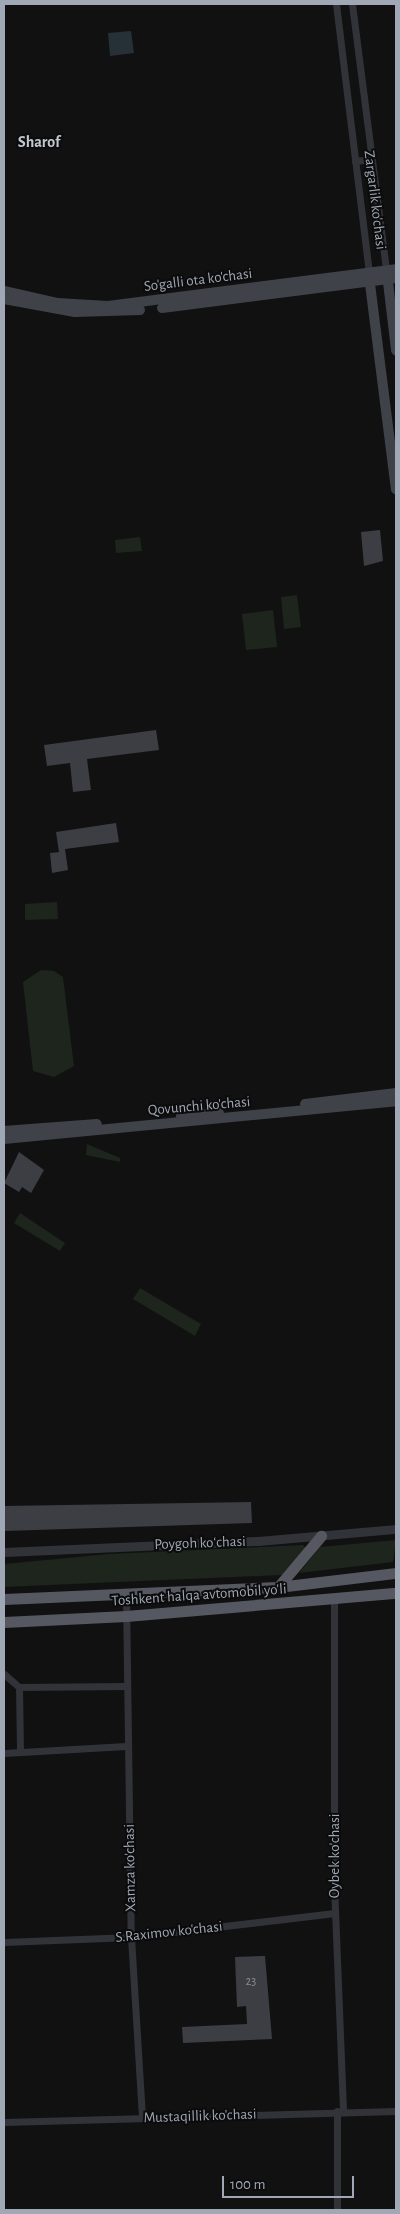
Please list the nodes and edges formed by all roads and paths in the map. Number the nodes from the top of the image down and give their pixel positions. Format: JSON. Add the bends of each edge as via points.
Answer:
{"nodes":[{"id":1,"x":336,"y":4,"type":"edge"},
{"id":2,"x":352,"y":4,"type":"edge"},
{"id":3,"x":372,"y":159,"type":"junction"},
{"id":4,"x":355,"y":161,"type":"junction"},
{"id":5,"x":391,"y":274,"type":"edge"},
{"id":6,"x":369,"y":277,"type":"junction"},
{"id":7,"x":4,"y":292,"type":"edge"},
{"id":8,"x":4,"y":299,"type":"edge"},
{"id":9,"x":396,"y":350,"type":"edge"},
{"id":10,"x":396,"y":488,"type":"edge"},
{"id":11,"x":396,"y":1093,"type":"edge"},
{"id":12,"x":396,"y":1101,"type":"edge"},
{"id":13,"x":4,"y":1130,"type":"edge"},
{"id":14,"x":4,"y":1139,"type":"edge"},
{"id":15,"x":396,"y":1530,"type":"edge"},
{"id":16,"x":321,"y":1536,"type":"junction"},
{"id":17,"x":4,"y":1552,"type":"edge"},
{"id":18,"x":396,"y":1573,"type":"edge"},
{"id":19,"x":278,"y":1587,"type":"junction"},
{"id":20,"x":396,"y":1593,"type":"edge"},
{"id":21,"x":126,"y":1596,"type":"junction"},
{"id":22,"x":4,"y":1599,"type":"edge"},
{"id":23,"x":334,"y":1601,"type":"junction"},
{"id":24,"x":126,"y":1616,"type":"junction"},
{"id":25,"x":4,"y":1622,"type":"edge"},
{"id":26,"x":4,"y":1674,"type":"edge"},
{"id":27,"x":125,"y":1686,"type":"junction"},
{"id":28,"x":19,"y":1687,"type":"junction"},
{"id":29,"x":126,"y":1746,"type":"junction"},
{"id":30,"x":20,"y":1752,"type":"junction"},
{"id":31,"x":4,"y":1753,"type":"edge"},
{"id":32,"x":335,"y":1913,"type":"junction"},
{"id":33,"x":131,"y":1937,"type":"junction"},
{"id":34,"x":4,"y":1942,"type":"edge"},
{"id":35,"x":340,"y":2110,"type":"junction"},
{"id":36,"x":396,"y":2111,"type":"edge"},
{"id":37,"x":142,"y":2118,"type":"junction"},
{"id":38,"x":4,"y":2122,"type":"edge"},
{"id":39,"x":337,"y":2210,"type":"edge"}],
"edges":[{"from":1,"to":4,"type":"street","name":"Zargarlik ko'chasi"},
{"from":2,"to":3,"type":"street","name":"Zargarlik ko'chasi"},
{"from":3,"to":4,"type":"street"},
{"from":3,"to":5,"type":"street","name":"Zargarlik ko'chasi"},
{"from":4,"to":6,"type":"street","name":"Zargarlik ko'chasi"},
{"from":5,"to":6,"type":"main road","name":"So'galli ota ko'chasi"},
{"from":5,"to":9,"type":"main road","name":"Zargarlik ko'chasi"},
{"from":6,"to":7,"type":"main road","name":"So'galli ota ko'chasi","via":[[108,306],[57,303]]},
{"from":6,"to":8,"type":"main road","name":"So'galli ota ko'chasi","via":[[108,313],[65,311]]},
{"from":6,"to":10,"type":"main road","name":"Zargarlik ko'chasi"},
{"from":11,"to":13,"type":"main road","name":"Qovunchi ko'chasi"},
{"from":12,"to":14,"type":"main road","name":"Qovunchi ko'chasi"},
{"from":15,"to":16,"type":"street","name":"Poygoh koʻchasi"},
{"from":16,"to":17,"type":"street","name":"Poygoh koʻchasi"},
{"from":16,"to":19,"type":"highway"},
{"from":18,"to":19,"type":"highway","name":"Toshkent halqa avtomobil yo'li"},
{"from":19,"to":21,"type":"highway","name":"Toshkent halqa avtomobil yo'li"},
{"from":20,"to":23,"type":"highway","name":"Toshkent halqa avtomobil yo'li"},
{"from":21,"to":22,"type":"highway","name":"Toshkent halqa avtomobil yo'li"},
{"from":21,"to":24,"type":"street","name":"Xamza ko'chasi"},
{"from":23,"to":24,"type":"highway","name":"Toshkent halqa avtomobil yo'li"},
{"from":23,"to":32,"type":"street","name":"Oybek ko'chasi"},
{"from":24,"to":25,"type":"highway","name":"Toshkent halqa avtomobil yo'li"},
{"from":24,"to":27,"type":"street","name":"Xamza ko'chasi"},
{"from":26,"to":28,"type":"street"},
{"from":27,"to":28,"type":"street"},
{"from":27,"to":29,"type":"street","name":"Xamza ko'chasi"},
{"from":28,"to":30,"type":"street"},
{"from":29,"to":30,"type":"street"},
{"from":29,"to":33,"type":"street","name":"Xamza ko'chasi"},
{"from":30,"to":31,"type":"street"},
{"from":32,"to":33,"type":"street","name":"S.Raximov ko'chasi"},
{"from":32,"to":35,"type":"street","name":"Oybek ko'chasi"},
{"from":33,"to":34,"type":"street","name":"S.Raximov ko'chasi"},
{"from":33,"to":37,"type":"street","name":"Xamza ko'chasi"},
{"from":35,"to":36,"type":"street","name":"Mustaqillik ko'chasi"},
{"from":35,"to":37,"type":"street","name":"Mustaqillik ko'chasi"},
{"from":35,"to":39,"type":"street","name":"Oybek ko'chasi"},
{"from":37,"to":38,"type":"street","name":"Mustaqillik ko'chasi"}]}
